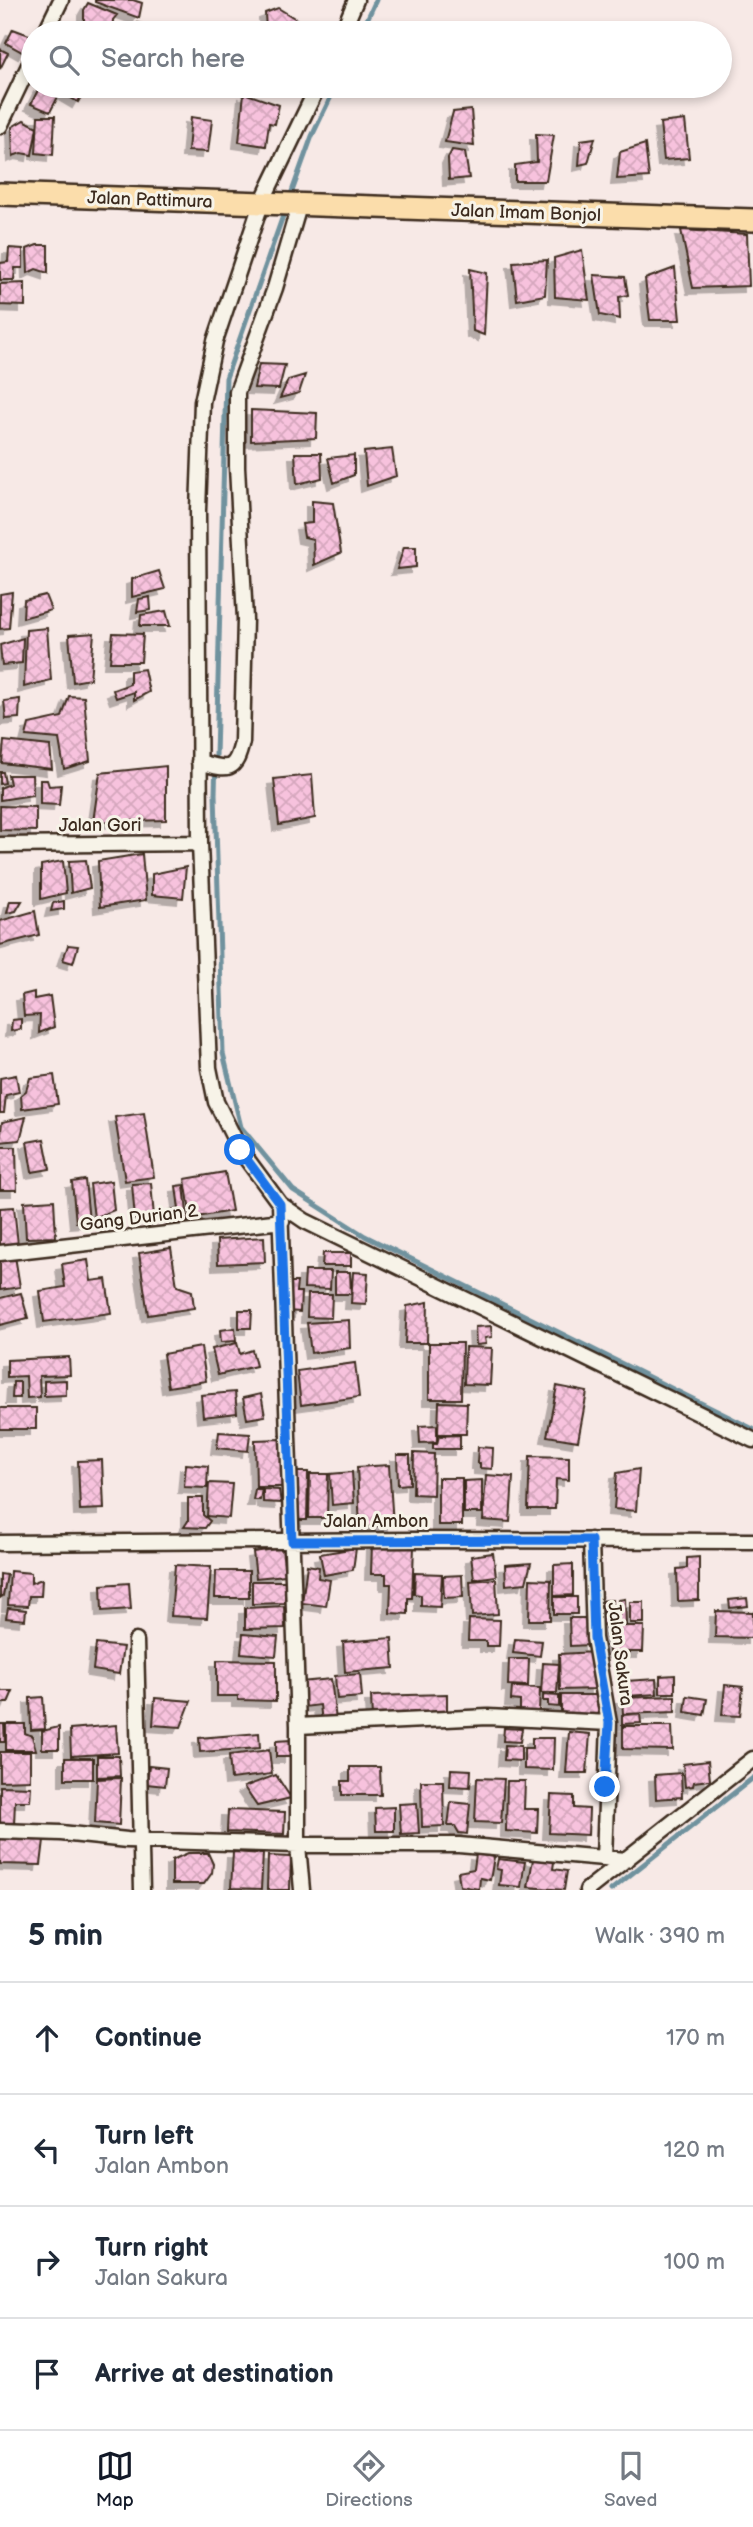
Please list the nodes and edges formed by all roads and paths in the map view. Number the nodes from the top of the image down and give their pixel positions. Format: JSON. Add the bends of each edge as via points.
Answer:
{"nodes":[{"id":1,"x":61,"y":0,"type":"edge"},
{"id":2,"x":356,"y":0,"type":"edge"},
{"id":3,"x":51,"y":21,"type":"edge"},
{"id":4,"x":346,"y":21,"type":"edge"},
{"id":5,"x":21,"y":82,"type":"edge"},
{"id":6,"x":312,"y":98,"type":"edge"},
{"id":7,"x":0,"y":126,"type":"edge"},
{"id":8,"x":0,"y":194,"type":"edge"},
{"id":9,"x":261,"y":204,"type":"junction"},
{"id":10,"x":299,"y":206,"type":"junction"},
{"id":11,"x":753,"y":220,"type":"edge"},
{"id":12,"x":202,"y":763,"type":"junction"},
{"id":13,"x":200,"y":843,"type":"junction"},
{"id":14,"x":0,"y":845,"type":"edge"},
{"id":15,"x":280,"y":1204,"type":"junction"},
{"id":16,"x":282,"y":1221,"type":"junction"},
{"id":17,"x":0,"y":1253,"type":"edge"},
{"id":18,"x":753,"y":1440,"type":"edge"},
{"id":19,"x":591,"y":1540,"type":"junction"},
{"id":20,"x":292,"y":1541,"type":"junction"},
{"id":21,"x":753,"y":1541,"type":"edge"},
{"id":22,"x":0,"y":1543,"type":"edge"},
{"id":23,"x":136,"y":1642,"type":"dead end"},
{"id":24,"x":609,"y":1723,"type":"junction"},
{"id":25,"x":298,"y":1726,"type":"junction"},
{"id":26,"x":753,"y":1759,"type":"edge"},
{"id":27,"x":0,"y":1830,"type":"edge"},
{"id":28,"x":142,"y":1840,"type":"junction"},
{"id":29,"x":298,"y":1845,"type":"junction"},
{"id":30,"x":604,"y":1858,"type":"junction"},
{"id":31,"x":626,"y":1860,"type":"junction"},
{"id":32,"x":142,"y":1890,"type":"edge"},
{"id":33,"x":302,"y":1890,"type":"edge"},
{"id":34,"x":587,"y":1890,"type":"edge"}],
"edges":[{"from":1,"to":3,"type":"street"},
{"from":2,"to":4,"type":"street"},
{"from":5,"to":7,"type":"street"},
{"from":6,"to":9,"type":"street"},
{"from":8,"to":9,"type":"main road","name":"Jalan Pattimura"},
{"from":9,"to":10,"type":"main road","name":"Jalan Pattimura"},
{"from":9,"to":12,"type":"street","via":[[215,341],[202,402],[198,510]]},
{"from":10,"to":11,"type":"main road","name":"Jalan Imam Bonjol"},
{"from":10,"to":12,"type":"street","via":[[237,392],[245,619],[242,741],[236,762],[224,767]]},
{"from":12,"to":13,"type":"street"},
{"from":13,"to":14,"type":"street","name":"Jalan Gori"},
{"from":13,"to":15,"type":"street","via":[[213,1089],[240,1150]]},
{"from":15,"to":16,"type":"street"},
{"from":15,"to":18,"type":"street","via":[[305,1221]]},
{"from":16,"to":17,"type":"street","name":"Gang Durian 2"},
{"from":16,"to":20,"type":"street"},
{"from":19,"to":20,"type":"street","name":"Jalan Ambon"},
{"from":19,"to":21,"type":"street","name":"Jalan Ambon"},
{"from":19,"to":24,"type":"street","name":"Jalan Sakura","via":[[594,1638]]},
{"from":20,"to":22,"type":"street","name":"Jalan Ambon"},
{"from":20,"to":25,"type":"street"},
{"from":23,"to":28,"type":"street"},
{"from":24,"to":25,"type":"street","via":[[488,1717]]},
{"from":24,"to":30,"type":"street","name":"Jalan Sakura"},
{"from":25,"to":29,"type":"street"},
{"from":26,"to":31,"type":"street"},
{"from":27,"to":28,"type":"street"},
{"from":28,"to":29,"type":"street"},
{"from":28,"to":32,"type":"street"},
{"from":29,"to":30,"type":"street","via":[[459,1845]]},
{"from":29,"to":33,"type":"street"},
{"from":30,"to":31,"type":"street"},
{"from":31,"to":34,"type":"street"}]}
